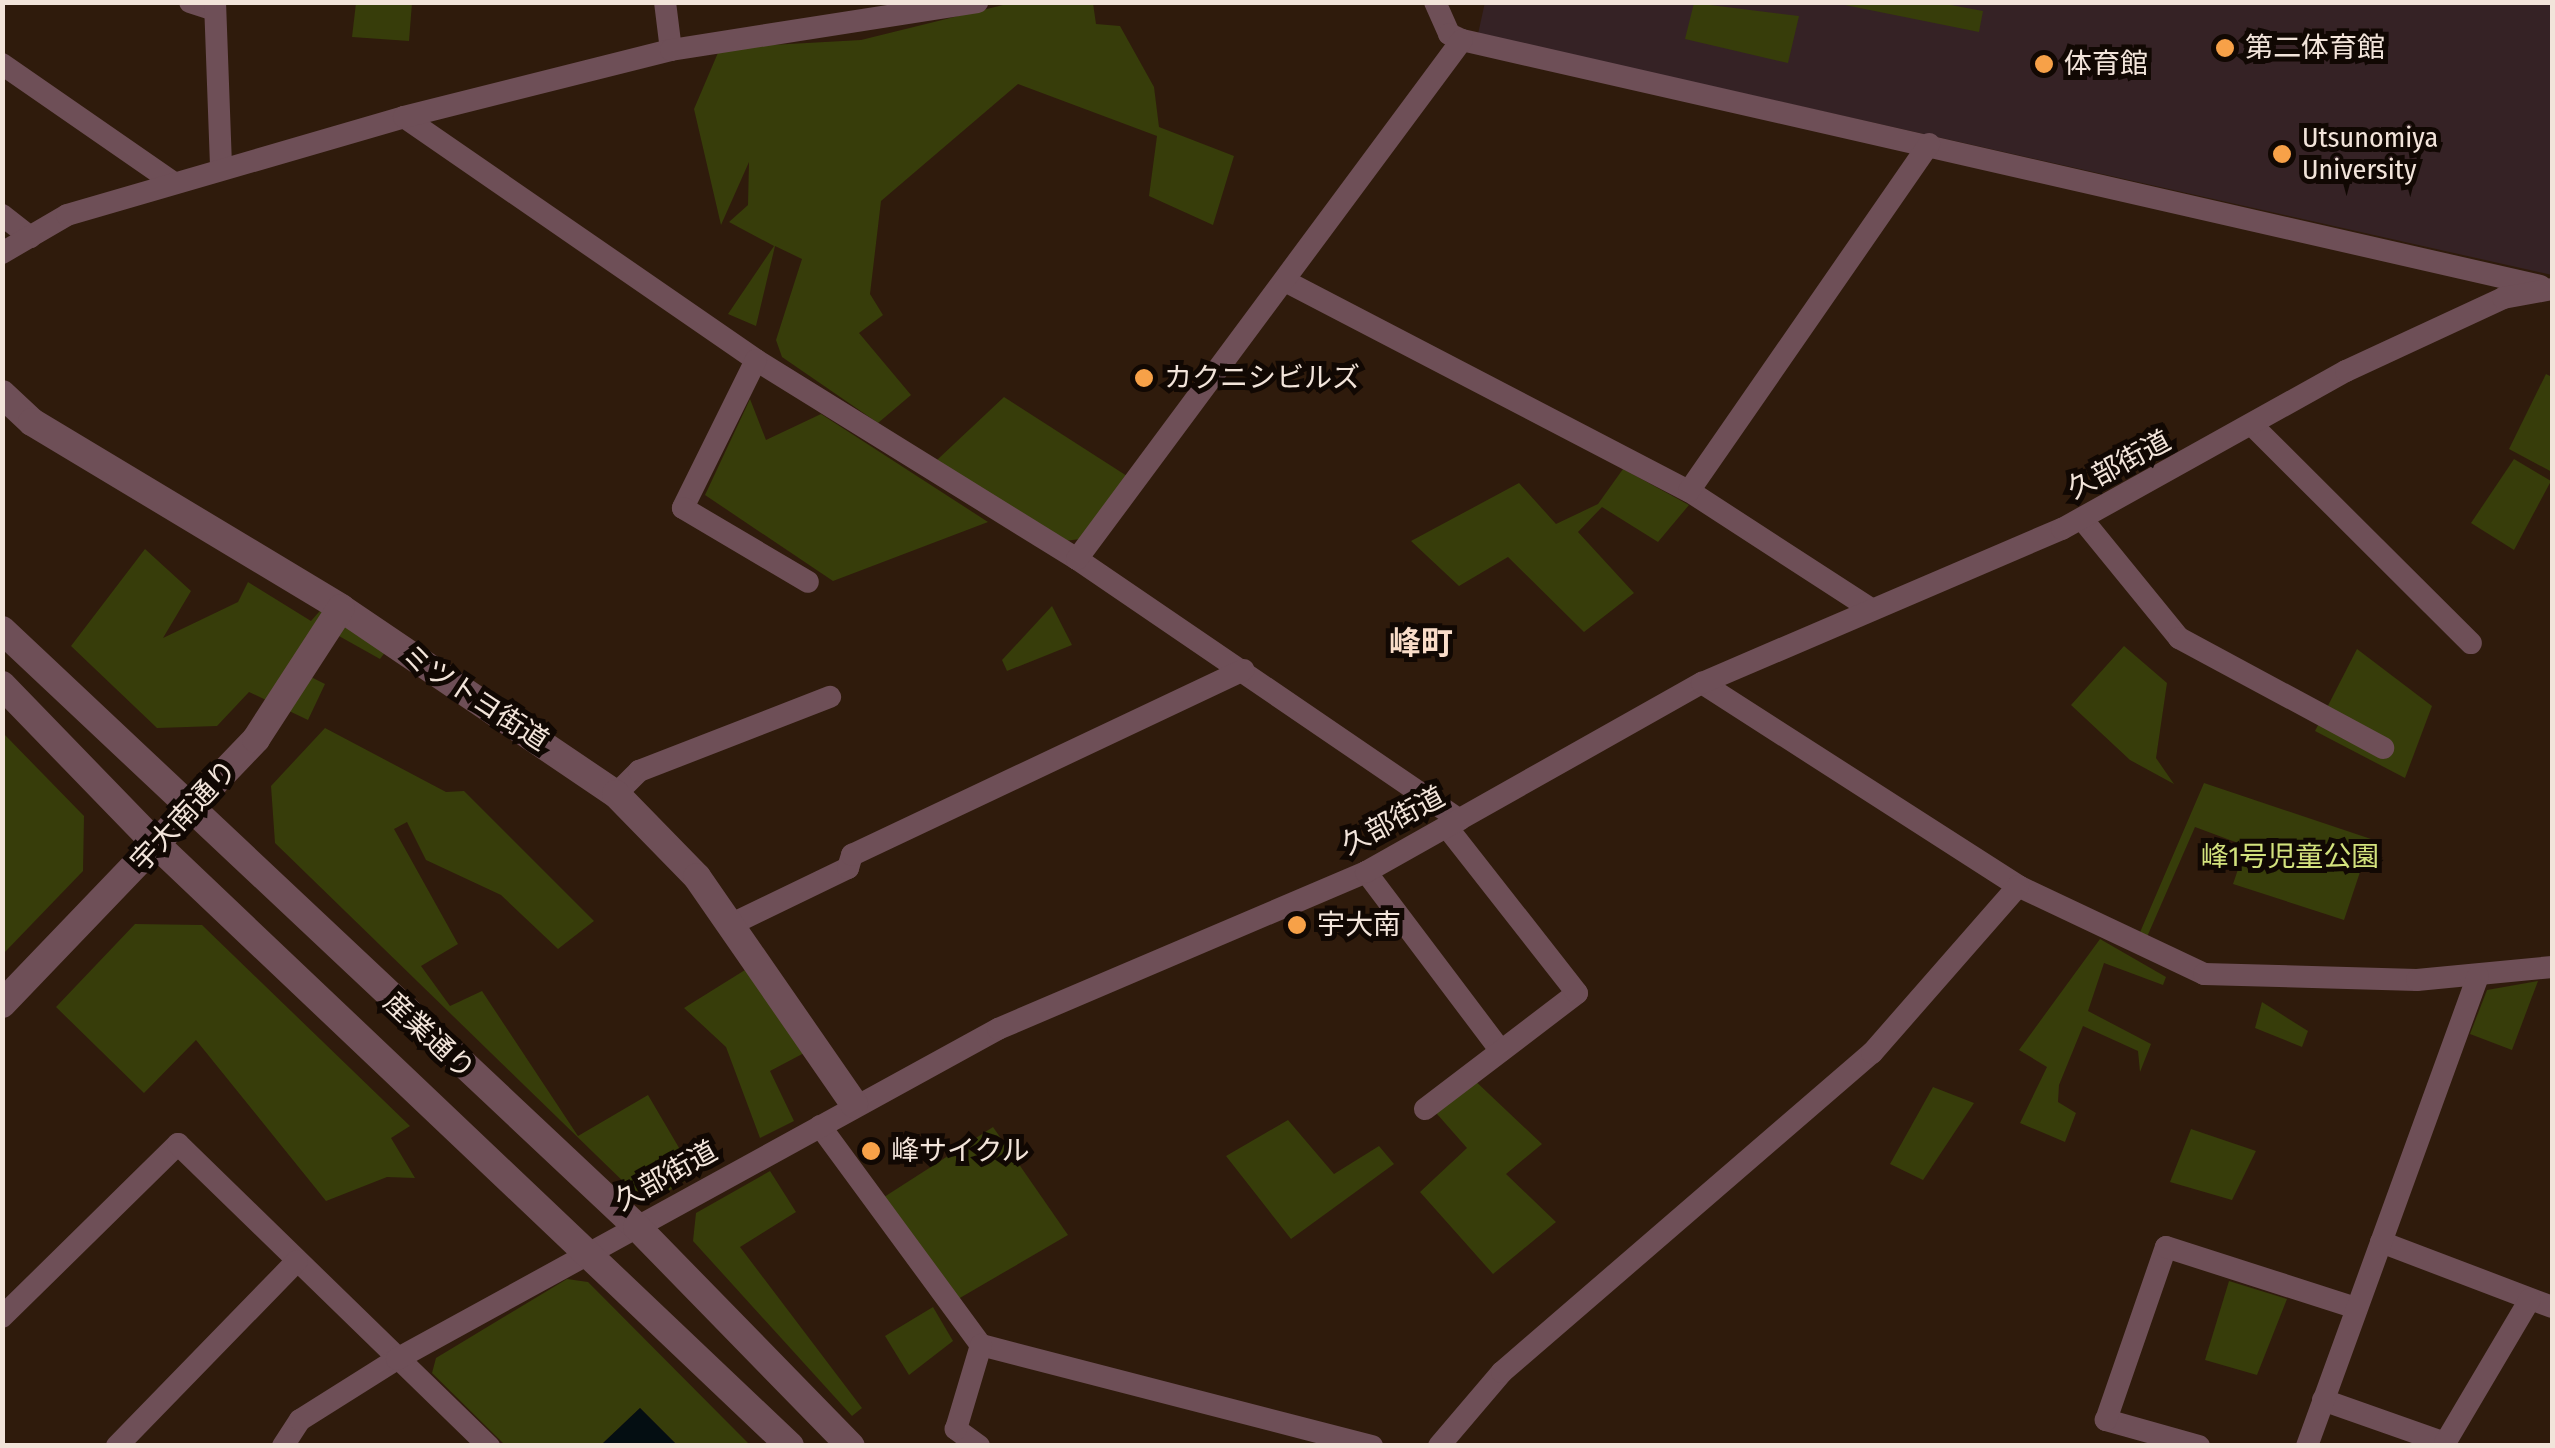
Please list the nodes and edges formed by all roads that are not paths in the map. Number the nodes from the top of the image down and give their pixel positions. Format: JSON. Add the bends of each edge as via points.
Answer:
{"nodes":[{"id":1,"x":190,"y":2,"type":"edge"},
{"id":2,"x":665,"y":2,"type":"edge"},
{"id":3,"x":977,"y":2,"type":"edge"},
{"id":4,"x":1435,"y":2,"type":"edge"},
{"id":5,"x":215,"y":6,"type":"edge"},
{"id":6,"x":905,"y":11,"type":"edge"},
{"id":7,"x":1462,"y":40,"type":"junction"},
{"id":8,"x":671,"y":50,"type":"junction"},
{"id":9,"x":2,"y":64,"type":"edge"},
{"id":10,"x":404,"y":117,"type":"junction"},
{"id":11,"x":1929,"y":144,"type":"junction"},
{"id":12,"x":221,"y":169,"type":"junction"},
{"id":13,"x":174,"y":182,"type":"junction"},
{"id":14,"x":2,"y":215,"type":"edge"},
{"id":15,"x":30,"y":237,"type":"junction"},
{"id":16,"x":2,"y":253,"type":"edge"},
{"id":17,"x":1287,"y":282,"type":"junction"},
{"id":18,"x":2548,"y":288,"type":"edge"},
{"id":19,"x":756,"y":360,"type":"junction"},
{"id":20,"x":2,"y":394,"type":"edge"},
{"id":21,"x":2252,"y":425,"type":"junction"},
{"id":22,"x":1689,"y":491,"type":"junction"},
{"id":23,"x":2082,"y":519,"type":"junction"},
{"id":24,"x":1077,"y":559,"type":"junction"},
{"id":25,"x":808,"y":582,"type":"dead end"},
{"id":26,"x":341,"y":608,"type":"junction"},
{"id":27,"x":1868,"y":608,"type":"junction"},
{"id":28,"x":2,"y":630,"type":"edge"},
{"id":29,"x":2471,"y":643,"type":"dead end"},
{"id":30,"x":1243,"y":670,"type":"junction"},
{"id":31,"x":1702,"y":683,"type":"junction"},
{"id":32,"x":2,"y":685,"type":"edge"},
{"id":33,"x":830,"y":698,"type":"dead end"},
{"id":34,"x":2383,"y":748,"type":"dead end"},
{"id":35,"x":616,"y":794,"type":"junction"},
{"id":36,"x":189,"y":814,"type":"junction"},
{"id":37,"x":1453,"y":824,"type":"junction"},
{"id":38,"x":159,"y":847,"type":"junction"},
{"id":39,"x":1366,"y":872,"type":"junction"},
{"id":40,"x":2018,"y":886,"type":"junction"},
{"id":41,"x":732,"y":924,"type":"junction"},
{"id":42,"x":2552,"y":967,"type":"edge"},
{"id":43,"x":2478,"y":976,"type":"junction"},
{"id":44,"x":2,"y":1004,"type":"edge"},
{"id":45,"x":1501,"y":1051,"type":"junction"},
{"id":46,"x":854,"y":1104,"type":"junction"},
{"id":47,"x":1425,"y":1109,"type":"dead end"},
{"id":48,"x":820,"y":1126,"type":"junction"},
{"id":49,"x":637,"y":1227,"type":"junction"},
{"id":50,"x":2381,"y":1242,"type":"junction"},
{"id":51,"x":594,"y":1251,"type":"junction"},
{"id":52,"x":297,"y":1261,"type":"junction"},
{"id":53,"x":2530,"y":1299,"type":"junction"},
{"id":54,"x":2552,"y":1306,"type":"edge"},
{"id":55,"x":2356,"y":1308,"type":"junction"},
{"id":56,"x":2,"y":1317,"type":"edge"},
{"id":57,"x":982,"y":1345,"type":"junction"},
{"id":58,"x":397,"y":1359,"type":"junction"},
{"id":59,"x":2323,"y":1400,"type":"junction"},
{"id":60,"x":117,"y":1446,"type":"edge"},
{"id":61,"x":283,"y":1446,"type":"edge"},
{"id":62,"x":489,"y":1446,"type":"edge"},
{"id":63,"x":790,"y":1446,"type":"edge"},
{"id":64,"x":852,"y":1446,"type":"edge"},
{"id":65,"x":978,"y":1446,"type":"edge"},
{"id":66,"x":1372,"y":1446,"type":"edge"},
{"id":67,"x":1439,"y":1446,"type":"edge"},
{"id":68,"x":2199,"y":1446,"type":"edge"},
{"id":69,"x":2307,"y":1446,"type":"edge"}],
"edges":[{"from":1,"to":5,"type":"street"},
{"from":2,"to":8,"type":"street"},
{"from":3,"to":6,"type":"street"},
{"from":4,"to":7,"type":"street","via":[[1449,34]]},
{"from":5,"to":12,"type":"street"},
{"from":6,"to":8,"type":"street"},
{"from":7,"to":11,"type":"street"},
{"from":7,"to":17,"type":"street"},
{"from":8,"to":10,"type":"street"},
{"from":9,"to":13,"type":"street"},
{"from":10,"to":12,"type":"street"},
{"from":10,"to":19,"type":"street"},
{"from":11,"to":18,"type":"street"},
{"from":11,"to":22,"type":"street"},
{"from":12,"to":13,"type":"street"},
{"from":13,"to":15,"type":"street","via":[[68,215]]},
{"from":14,"to":15,"type":"street"},
{"from":15,"to":16,"type":"street"},
{"from":17,"to":22,"type":"street"},
{"from":17,"to":24,"type":"street"},
{"from":18,"to":21,"type":"street","name":"久部街道","via":[[2346,371]]},
{"from":19,"to":24,"type":"street"},
{"from":19,"to":25,"type":"street","via":[[683,508]]},
{"from":20,"to":26,"type":"street","name":"ミツトヨ街道","via":[[32,422]]},
{"from":21,"to":23,"type":"street","name":"久部街道"},
{"from":21,"to":29,"type":"street"},
{"from":22,"to":27,"type":"street"},
{"from":23,"to":27,"type":"street","name":"久部街道"},
{"from":23,"to":34,"type":"street","via":[[2179,638]]},
{"from":24,"to":30,"type":"street"},
{"from":26,"to":35,"type":"street","name":"ミツトヨ街道"},
{"from":26,"to":36,"type":"street","name":"宇大南通り","via":[[274,716]]},
{"from":27,"to":31,"type":"street","name":"久部街道"},
{"from":28,"to":36,"type":"street","name":"産業通り"},
{"from":30,"to":37,"type":"street"},
{"from":30,"to":41,"type":"street","via":[[852,855],[848,868]]},
{"from":31,"to":37,"type":"street","name":"久部街道"},
{"from":31,"to":40,"type":"street"},
{"from":32,"to":38,"type":"street","name":"産業通り"},
{"from":33,"to":35,"type":"street","via":[[639,772]]},
{"from":35,"to":41,"type":"street","name":"ミツトヨ街道","via":[[673,846]]},
{"from":36,"to":38,"type":"street","name":"宇大南通り"},
{"from":36,"to":49,"type":"street","name":"産業通り"},
{"from":37,"to":39,"type":"street","name":"久部街道"},
{"from":37,"to":45,"type":"street","via":[[1577,993]]},
{"from":38,"to":44,"type":"street","name":"宇大南通り"},
{"from":38,"to":51,"type":"street","name":"産業通り"},
{"from":39,"to":45,"type":"street"},
{"from":39,"to":46,"type":"street","name":"久部街道","via":[[1104,977]]},
{"from":40,"to":43,"type":"street","via":[[2204,974]]},
{"from":40,"to":67,"type":"street","via":[[1872,1054],[1502,1372]]},
{"from":41,"to":46,"type":"street","name":"ミツトヨ街道"},
{"from":42,"to":43,"type":"street"},
{"from":43,"to":50,"type":"street"},
{"from":45,"to":47,"type":"street"},
{"from":46,"to":48,"type":"street","name":"久部街道"},
{"from":48,"to":49,"type":"street","name":"久部街道"},
{"from":48,"to":57,"type":"street"},
{"from":49,"to":51,"type":"street","name":"久部街道"},
{"from":49,"to":64,"type":"street","name":"産業通り"},
{"from":50,"to":53,"type":"street"},
{"from":50,"to":55,"type":"street"},
{"from":51,"to":58,"type":"street","name":"久部街道"},
{"from":51,"to":63,"type":"street","name":"産業通り"},
{"from":52,"to":56,"type":"street","via":[[178,1144]]},
{"from":52,"to":58,"type":"street"},
{"from":52,"to":60,"type":"street"},
{"from":53,"to":54,"type":"street"},
{"from":53,"to":59,"type":"street","via":[[2445,1443]]},
{"from":55,"to":59,"type":"street"},
{"from":55,"to":68,"type":"street","via":[[2166,1247],[2106,1420]]},
{"from":57,"to":65,"type":"street","via":[[956,1429]]},
{"from":57,"to":66,"type":"street"},
{"from":58,"to":61,"type":"street","name":"久部街道","via":[[300,1420]]},
{"from":58,"to":62,"type":"street"},
{"from":59,"to":69,"type":"street"}]}
